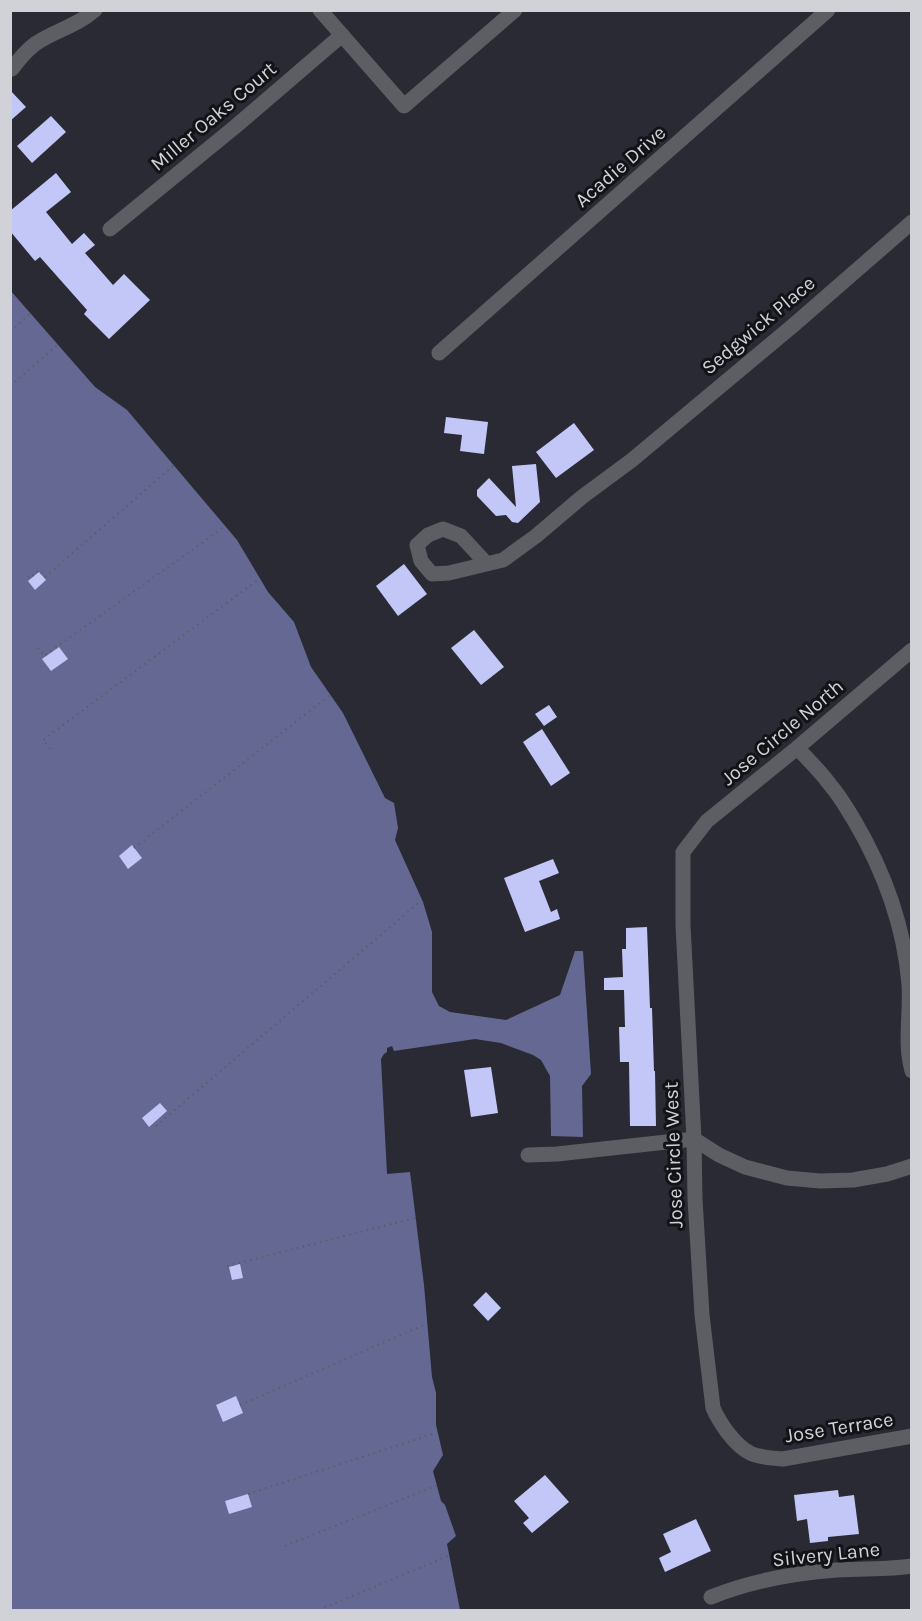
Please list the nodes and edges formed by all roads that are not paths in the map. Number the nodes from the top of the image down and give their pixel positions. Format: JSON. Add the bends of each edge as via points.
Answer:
{"nodes":[{"id":1,"x":95,"y":10,"type":"edge"},
{"id":2,"x":320,"y":10,"type":"edge"},
{"id":3,"x":515,"y":10,"type":"edge"},
{"id":4,"x":828,"y":10,"type":"edge"},
{"id":5,"x":342,"y":35,"type":"junction"},
{"id":6,"x":12,"y":69,"type":"dead end"},
{"id":7,"x":912,"y":222,"type":"edge"},
{"id":8,"x":110,"y":229,"type":"dead end"},
{"id":9,"x":439,"y":353,"type":"dead end"},
{"id":10,"x":486,"y":563,"type":"dead end"},
{"id":11,"x":912,"y":650,"type":"edge"},
{"id":12,"x":797,"y":748,"type":"junction"},
{"id":13,"x":683,"y":852,"type":"joint"},
{"id":14,"x":912,"y":1071,"type":"edge"},
{"id":15,"x":694,"y":1139,"type":"junction"},
{"id":16,"x":528,"y":1155,"type":"dead end"},
{"id":17,"x":912,"y":1166,"type":"edge"},
{"id":18,"x":912,"y":1436,"type":"edge"},
{"id":19,"x":739,"y":1447,"type":"joint"},
{"id":20,"x":912,"y":1566,"type":"edge"},
{"id":21,"x":711,"y":1598,"type":"dead end"}],
"edges":[{"from":1,"to":6,"type":"street","via":[[35,44]]},
{"from":2,"to":5,"type":"street"},
{"from":3,"to":5,"type":"street","via":[[404,106]]},
{"from":4,"to":9,"type":"street","name":"Acadie Drive"},
{"from":5,"to":8,"type":"street","name":"Miller Oaks Court"},
{"from":7,"to":10,"type":"street","name":"Sedgwick Place","via":[[632,460],[503,560]]},
{"from":11,"to":12,"type":"street","name":"Jose Circle North"},
{"from":12,"to":13,"type":"street","name":"Jose Circle North","via":[[707,821]]},
{"from":12,"to":14,"type":"street","via":[[832,786],[849,813],[879,866],[892,899],[909,984],[907,1045]]},
{"from":13,"to":15,"type":"street","name":"Jose Circle West"},
{"from":15,"to":16,"type":"street"},
{"from":15,"to":17,"type":"street","via":[[745,1167],[787,1178],[854,1180]]},
{"from":15,"to":19,"type":"street","name":"Jose Circle West","via":[[702,1304],[713,1408]]},
{"from":18,"to":19,"type":"street","name":"Jose Terrace","via":[[783,1459]]},
{"from":20,"to":21,"type":"street","name":"Silvery Lane","via":[[801,1574],[735,1587]]}]}
